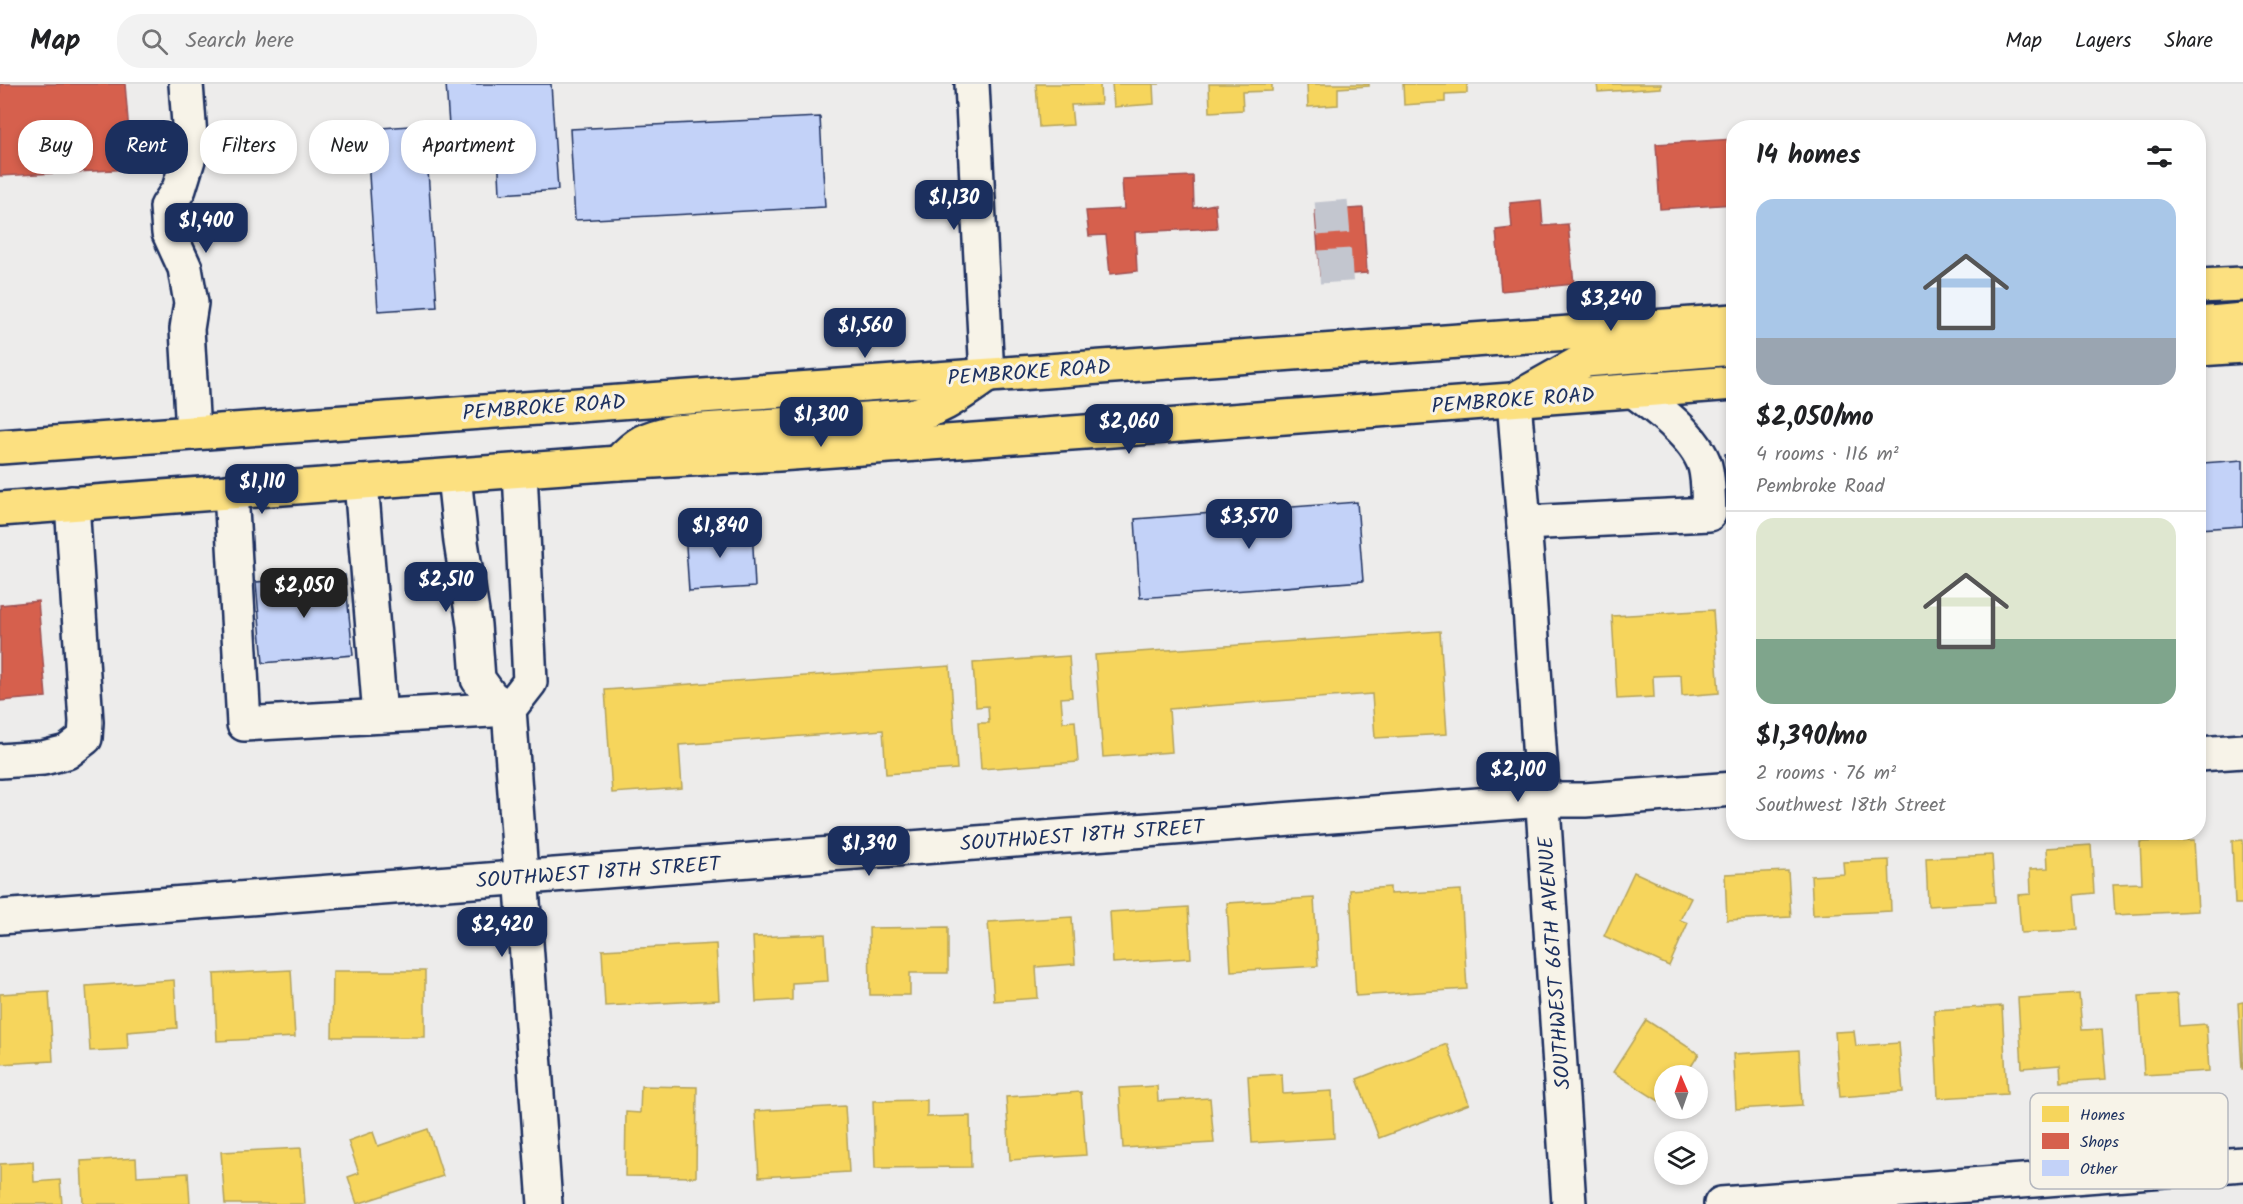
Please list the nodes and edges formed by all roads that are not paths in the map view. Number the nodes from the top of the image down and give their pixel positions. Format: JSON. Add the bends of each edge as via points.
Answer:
{"nodes":[{"id":1,"x":186,"y":84,"type":"edge"},
{"id":2,"x":972,"y":84,"type":"edge"},
{"id":3,"x":2243,"y":284,"type":"edge"},
{"id":4,"x":2206,"y":286,"type":"edge"},
{"id":5,"x":2243,"y":320,"type":"edge"},
{"id":6,"x":1726,"y":322,"type":"edge"},
{"id":7,"x":2206,"y":323,"type":"edge"},
{"id":8,"x":2243,"y":346,"type":"edge"},
{"id":9,"x":1726,"y":349,"type":"edge"},
{"id":10,"x":2206,"y":349,"type":"edge"},
{"id":11,"x":987,"y":376,"type":"junction"},
{"id":12,"x":1726,"y":384,"type":"edge"},
{"id":13,"x":1634,"y":391,"type":"junction"},
{"id":14,"x":1514,"y":400,"type":"junction"},
{"id":15,"x":193,"y":433,"type":"junction"},
{"id":16,"x":0,"y":447,"type":"edge"},
{"id":17,"x":618,"y":463,"type":"junction"},
{"id":18,"x":520,"y":471,"type":"junction"},
{"id":19,"x":454,"y":476,"type":"junction"},
{"id":20,"x":361,"y":482,"type":"junction"},
{"id":21,"x":231,"y":491,"type":"junction"},
{"id":22,"x":72,"y":503,"type":"junction"},
{"id":23,"x":0,"y":509,"type":"edge"},
{"id":24,"x":1524,"y":523,"type":"junction"},
{"id":25,"x":509,"y":709,"type":"junction"},
{"id":26,"x":380,"y":716,"type":"junction"},
{"id":27,"x":2243,"y":751,"type":"edge"},
{"id":28,"x":2206,"y":754,"type":"edge"},
{"id":29,"x":0,"y":761,"type":"edge"},
{"id":30,"x":1726,"y":790,"type":"edge"},
{"id":31,"x":1543,"y":800,"type":"junction"},
{"id":32,"x":522,"y":877,"type":"junction"},
{"id":33,"x":0,"y":917,"type":"edge"},
{"id":34,"x":2243,"y":1164,"type":"edge"},
{"id":35,"x":2228,"y":1165,"type":"edge"},
{"id":36,"x":2030,"y":1180,"type":"edge"},
{"id":37,"x":545,"y":1204,"type":"edge"},
{"id":38,"x":1569,"y":1204,"type":"edge"},
{"id":39,"x":1721,"y":1204,"type":"edge"}],
"edges":[{"from":1,"to":15,"type":"street","via":[[191,150],[179,189],[167,207],[169,233],[185,268],[191,303],[187,329]]},
{"from":2,"to":11,"type":"street"},
{"from":3,"to":4,"type":"main road"},
{"from":5,"to":7,"type":"main road"},
{"from":6,"to":11,"type":"main road","name":"PEMBROKE ROAD"},
{"from":8,"to":10,"type":"main road"},
{"from":9,"to":14,"type":"main road","via":[[1585,360]]},
{"from":11,"to":15,"type":"main road","name":"PEMBROKE ROAD"},
{"from":11,"to":17,"type":"main road","via":[[929,412],[674,432],[642,441]]},
{"from":12,"to":13,"type":"main road","name":"PEMBROKE ROAD"},
{"from":13,"to":14,"type":"main road","name":"PEMBROKE ROAD"},
{"from":13,"to":24,"type":"street","via":[[1700,452],[1706,469],[1708,514]]},
{"from":14,"to":17,"type":"main road","name":"PEMBROKE ROAD"},
{"from":14,"to":24,"type":"street","name":"SOUTHWEST 66TH AVENUE"},
{"from":15,"to":16,"type":"main road","name":"PEMBROKE ROAD"},
{"from":17,"to":18,"type":"main road","name":"PEMBROKE ROAD"},
{"from":18,"to":19,"type":"main road","name":"PEMBROKE ROAD"},
{"from":18,"to":25,"type":"street","via":[[530,682]]},
{"from":19,"to":20,"type":"main road","name":"PEMBROKE ROAD"},
{"from":19,"to":25,"type":"street","via":[[478,679],[491,697]]},
{"from":20,"to":21,"type":"main road","name":"PEMBROKE ROAD"},
{"from":20,"to":26,"type":"street"},
{"from":21,"to":22,"type":"main road","name":"PEMBROKE ROAD"},
{"from":21,"to":26,"type":"street","via":[[244,724]]},
{"from":22,"to":23,"type":"main road","name":"PEMBROKE ROAD"},
{"from":22,"to":29,"type":"street","via":[[85,738],[67,752]]},
{"from":24,"to":31,"type":"street","name":"SOUTHWEST 66TH AVENUE"},
{"from":25,"to":26,"type":"street"},
{"from":25,"to":32,"type":"street"},
{"from":27,"to":28,"type":"street"},
{"from":30,"to":31,"type":"street","name":"SOUTHWEST 18TH STREET"},
{"from":31,"to":32,"type":"street","name":"SOUTHWEST 18TH STREET"},
{"from":31,"to":38,"type":"street","name":"SOUTHWEST 66TH AVENUE"},
{"from":32,"to":33,"type":"street","name":"SOUTHWEST 18TH STREET"},
{"from":32,"to":37,"type":"street"},
{"from":34,"to":35,"type":"street"},
{"from":36,"to":39,"type":"street"}]}
